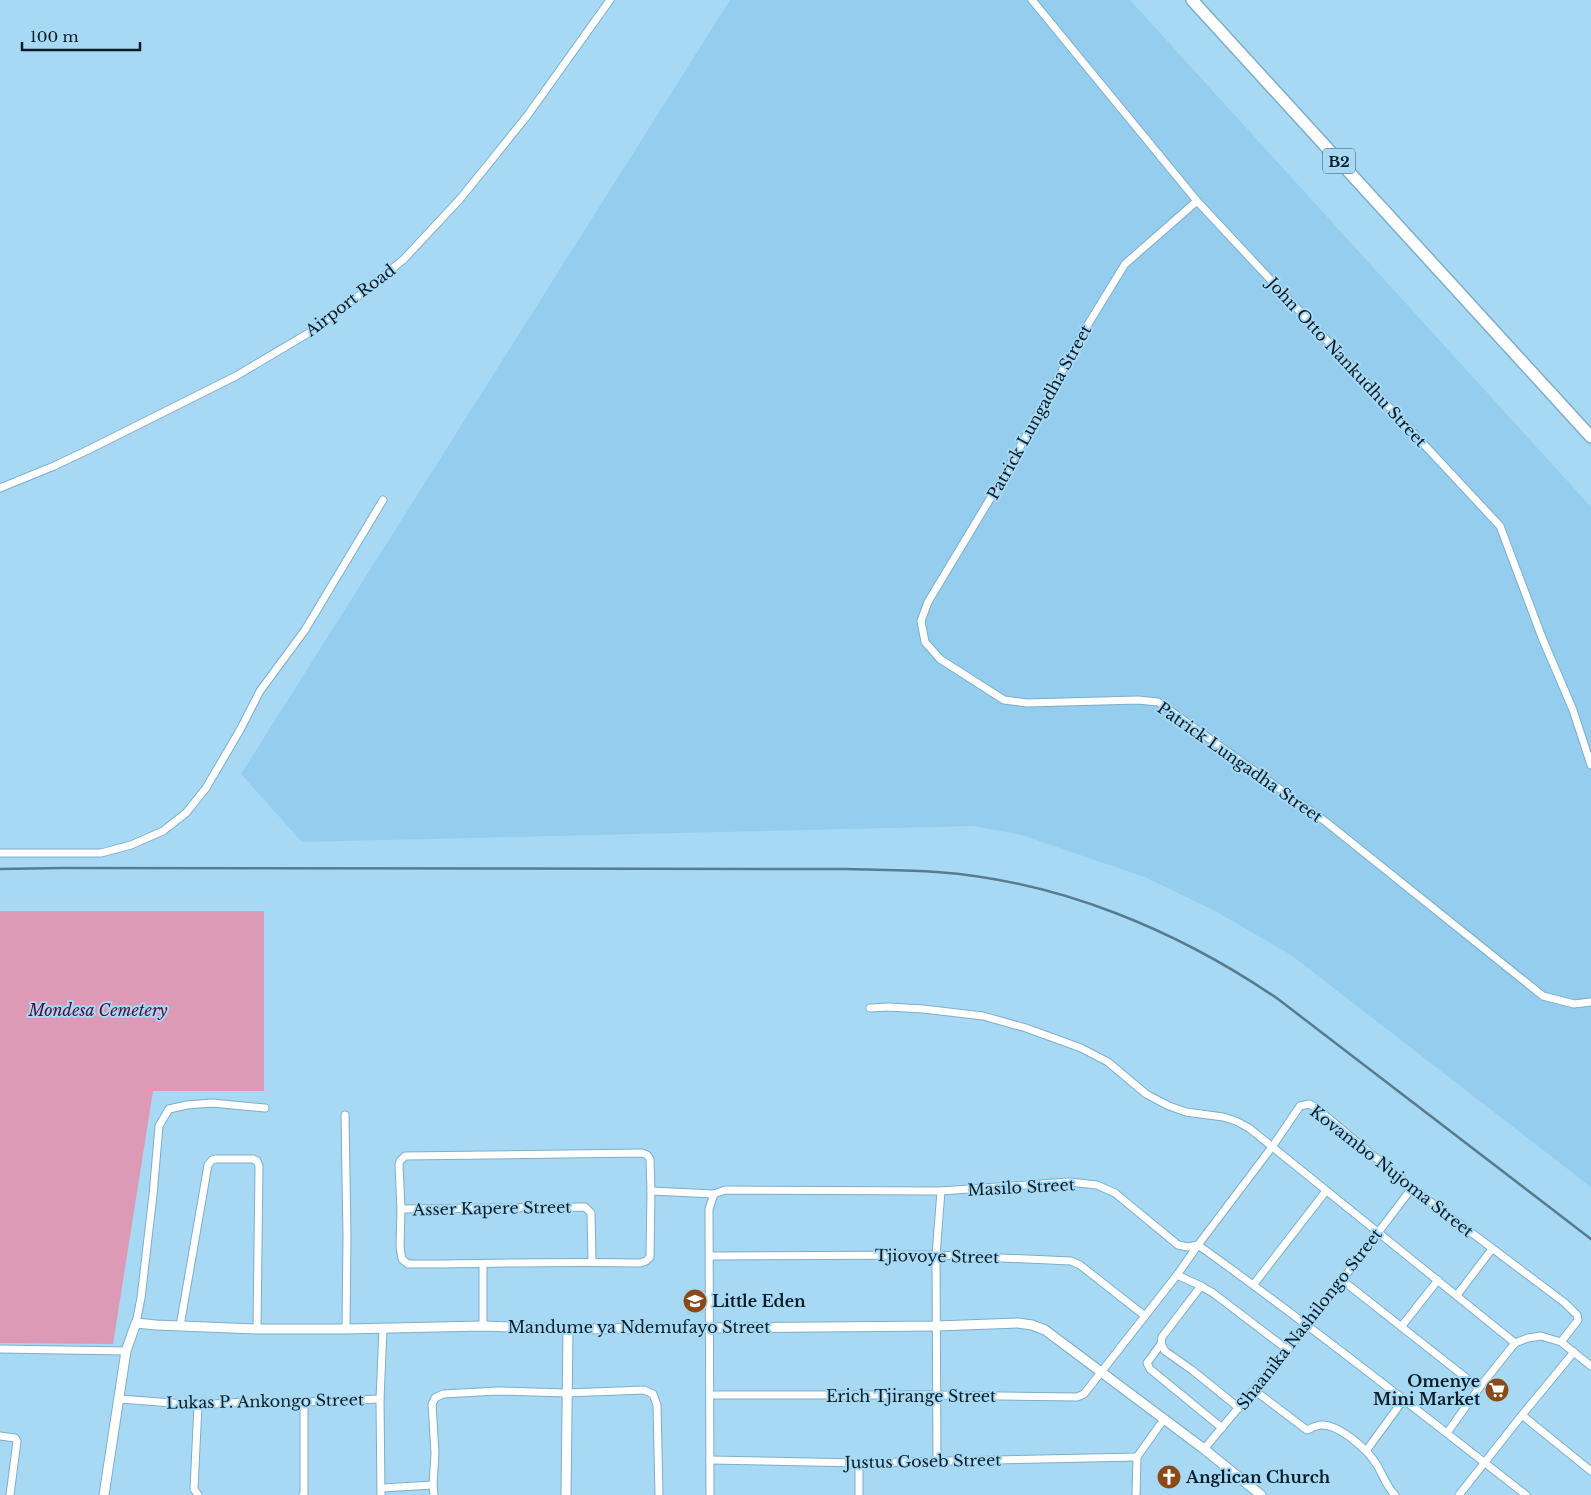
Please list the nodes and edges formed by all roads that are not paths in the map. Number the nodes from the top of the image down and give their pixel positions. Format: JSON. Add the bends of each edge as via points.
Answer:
{"nodes":[{"id":1,"x":610,"y":0,"type":"edge"},
{"id":2,"x":1032,"y":0,"type":"edge"},
{"id":3,"x":1192,"y":0,"type":"edge"},
{"id":4,"x":1197,"y":201,"type":"junction"},
{"id":5,"x":1591,"y":437,"type":"edge"},
{"id":6,"x":0,"y":488,"type":"edge"},
{"id":7,"x":383,"y":500,"type":"dead end"},
{"id":8,"x":1591,"y":764,"type":"edge"},
{"id":9,"x":0,"y":854,"type":"edge"},
{"id":10,"x":1591,"y":1002,"type":"edge"},
{"id":11,"x":870,"y":1008,"type":"dead end"},
{"id":12,"x":266,"y":1108,"type":"dead end"},
{"id":13,"x":345,"y":1115,"type":"dead end"},
{"id":14,"x":1272,"y":1148,"type":"junction"},
{"id":15,"x":1412,"y":1188,"type":"junction"},
{"id":16,"x":1326,"y":1190,"type":"junction"},
{"id":17,"x":651,"y":1191,"type":"junction"},
{"id":18,"x":941,"y":1191,"type":"junction"},
{"id":19,"x":714,"y":1194,"type":"junction"},
{"id":20,"x":402,"y":1209,"type":"junction"},
{"id":21,"x":1377,"y":1233,"type":"junction"},
{"id":22,"x":1198,"y":1245,"type":"junction"},
{"id":23,"x":1492,"y":1249,"type":"junction"},
{"id":24,"x":936,"y":1255,"type":"junction"},
{"id":25,"x":710,"y":1256,"type":"junction"},
{"id":26,"x":592,"y":1262,"type":"junction"},
{"id":27,"x":483,"y":1264,"type":"junction"},
{"id":28,"x":1177,"y":1276,"type":"junction"},
{"id":29,"x":1342,"y":1280,"type":"junction"},
{"id":30,"x":1438,"y":1280,"type":"junction"},
{"id":31,"x":1254,"y":1284,"type":"junction"},
{"id":32,"x":1201,"y":1286,"type":"junction"},
{"id":33,"x":1457,"y":1295,"type":"junction"},
{"id":34,"x":1145,"y":1316,"type":"junction"},
{"id":35,"x":136,"y":1323,"type":"junction"},
{"id":36,"x":180,"y":1326,"type":"junction"},
{"id":37,"x":483,"y":1326,"type":"junction"},
{"id":38,"x":937,"y":1326,"type":"junction"},
{"id":39,"x":1307,"y":1326,"type":"junction"},
{"id":40,"x":1401,"y":1327,"type":"junction"},
{"id":41,"x":709,"y":1328,"type":"junction"},
{"id":42,"x":257,"y":1329,"type":"junction"},
{"id":43,"x":346,"y":1329,"type":"junction"},
{"id":44,"x":382,"y":1329,"type":"junction"},
{"id":45,"x":568,"y":1329,"type":"junction"},
{"id":46,"x":1561,"y":1342,"type":"junction"},
{"id":47,"x":1515,"y":1343,"type":"junction"},
{"id":48,"x":1161,"y":1344,"type":"junction"},
{"id":49,"x":0,"y":1349,"type":"edge"},
{"id":50,"x":1288,"y":1350,"type":"junction"},
{"id":51,"x":126,"y":1351,"type":"junction"},
{"id":52,"x":1574,"y":1352,"type":"junction"},
{"id":53,"x":1591,"y":1366,"type":"edge"},
{"id":54,"x":1101,"y":1373,"type":"junction"},
{"id":55,"x":1479,"y":1388,"type":"junction"},
{"id":56,"x":1254,"y":1390,"type":"junction"},
{"id":57,"x":567,"y":1393,"type":"junction"},
{"id":58,"x":710,"y":1395,"type":"junction"},
{"id":59,"x":936,"y":1395,"type":"junction"},
{"id":60,"x":120,"y":1399,"type":"junction"},
{"id":61,"x":380,"y":1399,"type":"junction"},
{"id":62,"x":1404,"y":1399,"type":"junction"},
{"id":63,"x":304,"y":1402,"type":"junction"},
{"id":64,"x":198,"y":1405,"type":"junction"},
{"id":65,"x":1239,"y":1408,"type":"junction"},
{"id":66,"x":1522,"y":1415,"type":"junction"},
{"id":67,"x":1164,"y":1419,"type":"junction"},
{"id":68,"x":1222,"y":1428,"type":"junction"},
{"id":69,"x":1447,"y":1433,"type":"junction"},
{"id":70,"x":0,"y":1436,"type":"edge"},
{"id":71,"x":1204,"y":1450,"type":"junction"},
{"id":72,"x":1366,"y":1451,"type":"junction"},
{"id":73,"x":1137,"y":1457,"type":"junction"},
{"id":74,"x":710,"y":1460,"type":"junction"},
{"id":75,"x":937,"y":1462,"type":"junction"},
{"id":76,"x":1484,"y":1462,"type":"junction"},
{"id":77,"x":858,"y":1463,"type":"junction"},
{"id":78,"x":1591,"y":1470,"type":"edge"},
{"id":79,"x":433,"y":1485,"type":"junction"},
{"id":80,"x":381,"y":1491,"type":"edge"},
{"id":81,"x":10,"y":1495,"type":"edge"},
{"id":82,"x":104,"y":1495,"type":"edge"},
{"id":83,"x":198,"y":1495,"type":"edge"},
{"id":84,"x":303,"y":1495,"type":"edge"},
{"id":85,"x":434,"y":1495,"type":"edge"},
{"id":86,"x":566,"y":1495,"type":"edge"},
{"id":87,"x":659,"y":1495,"type":"edge"},
{"id":88,"x":710,"y":1495,"type":"edge"},
{"id":89,"x":860,"y":1495,"type":"edge"},
{"id":90,"x":1136,"y":1495,"type":"edge"},
{"id":91,"x":1261,"y":1495,"type":"edge"},
{"id":92,"x":1395,"y":1495,"type":"edge"},
{"id":93,"x":1459,"y":1495,"type":"edge"},
{"id":94,"x":1526,"y":1495,"type":"edge"}],
"edges":[{"from":1,"to":6,"type":"street","name":"Airport Road","via":[[526,116],[460,199],[404,259],[365,291],[312,331],[236,376],[90,449]]},
{"from":2,"to":4,"type":"street","name":"John Otto Nankudhu Street"},
{"from":3,"to":5,"type":"highway","number":"B2"},
{"from":4,"to":8,"type":"street","name":"John Otto Nankudhu Street","via":[[1500,526]]},
{"from":4,"to":10,"type":"street","name":"Patrick Lungadha Street","via":[[1125,264],[928,602],[921,621],[925,642],[940,659],[1004,700],[1027,703],[1158,702],[1326,822],[1543,996],[1574,1004]]},
{"from":7,"to":9,"type":"street","via":[[305,630],[260,691],[206,788],[186,813],[163,831],[101,853]]},
{"from":11,"to":14,"type":"street","via":[[923,1009],[983,1016],[1026,1028],[1081,1048],[1108,1062],[1146,1094],[1169,1106],[1236,1121]]},
{"from":12,"to":35,"type":"street","via":[[212,1103],[187,1105],[169,1110],[159,1126]]},
{"from":13,"to":43,"type":"street"},
{"from":14,"to":15,"type":"street","name":"Kovambo Nujoma Street","via":[[1300,1106],[1309,1104]]},
{"from":14,"to":16,"type":"street"},
{"from":14,"to":22,"type":"street","name":"Kovambo Nujoma Street"},
{"from":15,"to":21,"type":"street","name":"Shaanika Nashilongo Street"},
{"from":15,"to":23,"type":"street","name":"Kovambo Nujoma Street"},
{"from":16,"to":21,"type":"street"},
{"from":16,"to":31,"type":"street"},
{"from":17,"to":19,"type":"street","name":"Masilo Street"},
{"from":17,"to":20,"type":"street","via":[[650,1159],[642,1153],[405,1156],[399,1165]]},
{"from":17,"to":26,"type":"street","via":[[650,1257],[640,1263]]},
{"from":18,"to":19,"type":"street","name":"Masilo Street","via":[[725,1190]]},
{"from":18,"to":22,"type":"street","name":"Masilo Street","via":[[1069,1182],[1097,1185],[1115,1193],[1178,1245]]},
{"from":18,"to":24,"type":"street"},
{"from":19,"to":25,"type":"street","via":[[709,1209]]},
{"from":20,"to":26,"type":"street","name":"Asser Kapere Street","via":[[585,1207],[591,1212]]},
{"from":20,"to":27,"type":"street","via":[[400,1247],[402,1258],[408,1264]]},
{"from":21,"to":29,"type":"street","name":"Shaanika Nashilongo Street"},
{"from":21,"to":30,"type":"street"},
{"from":22,"to":28,"type":"street","name":"Kovambo Nujoma Street"},
{"from":22,"to":31,"type":"street","name":"Masilo Street"},
{"from":23,"to":33,"type":"street"},
{"from":23,"to":46,"type":"street","name":"Kovambo Nujoma Street","via":[[1577,1315],[1578,1320]]},
{"from":24,"to":25,"type":"street","name":"Tjiovoye Street"},
{"from":24,"to":34,"type":"street","name":"Tjiovoye Street","via":[[1071,1261]]},
{"from":24,"to":38,"type":"street"},
{"from":25,"to":41,"type":"street"},
{"from":26,"to":27,"type":"street"},
{"from":27,"to":37,"type":"street"},
{"from":28,"to":32,"type":"street"},
{"from":28,"to":34,"type":"street","name":"Kovambo Nujoma Street"},
{"from":29,"to":39,"type":"street","name":"Shaanika Nashilongo Street"},
{"from":29,"to":40,"type":"street"},
{"from":30,"to":33,"type":"street"},
{"from":30,"to":40,"type":"street"},
{"from":31,"to":39,"type":"street","name":"Masilo Street"},
{"from":32,"to":48,"type":"street","via":[[1162,1337]]},
{"from":32,"to":50,"type":"street"},
{"from":33,"to":47,"type":"street"},
{"from":34,"to":54,"type":"street","name":"Kovambo Nujoma Street"},
{"from":35,"to":36,"type":"street","name":"Mandume ya Ndemufayo Street"},
{"from":35,"to":51,"type":"street"},
{"from":36,"to":42,"type":"street","name":"Mandume ya Ndemufayo Street"},
{"from":36,"to":42,"type":"street","via":[[208,1165],[216,1159],[253,1159],[259,1166]]},
{"from":37,"to":44,"type":"street","name":"Mandume ya Ndemufayo Street"},
{"from":37,"to":45,"type":"street","name":"Mandume ya Ndemufayo Street"},
{"from":38,"to":41,"type":"street","name":"Mandume ya Ndemufayo Street"},
{"from":38,"to":54,"type":"street","name":"Mandume ya Ndemufayo Street","via":[[1032,1325],[1045,1330]]},
{"from":38,"to":59,"type":"street"},
{"from":39,"to":50,"type":"street","name":"Shaanika Nashilongo Street"},
{"from":39,"to":62,"type":"street","name":"Masilo Street"},
{"from":40,"to":55,"type":"street"},
{"from":41,"to":45,"type":"street","name":"Mandume ya Ndemufayo Street"},
{"from":41,"to":58,"type":"street"},
{"from":42,"to":43,"type":"street","name":"Mandume ya Ndemufayo Street"},
{"from":43,"to":44,"type":"street","name":"Mandume ya Ndemufayo Street"},
{"from":44,"to":61,"type":"street"},
{"from":45,"to":57,"type":"street"},
{"from":46,"to":47,"type":"street","via":[[1542,1336]]},
{"from":46,"to":52,"type":"street"},
{"from":47,"to":55,"type":"street"},
{"from":48,"to":65,"type":"street","via":[[1165,1351]]},
{"from":48,"to":68,"type":"street","via":[[1148,1363],[1150,1369]]},
{"from":49,"to":51,"type":"street"},
{"from":50,"to":56,"type":"street","name":"Shaanika Nashilongo Street"},
{"from":51,"to":60,"type":"street"},
{"from":52,"to":53,"type":"street"},
{"from":52,"to":66,"type":"street"},
{"from":54,"to":59,"type":"street","name":"Erich Tjirange Street","via":[[1084,1394],[1077,1397]]},
{"from":54,"to":67,"type":"street","name":"Mandume ya Ndemufayo Street"},
{"from":55,"to":69,"type":"street"},
{"from":56,"to":65,"type":"street","name":"Shaanika Nashilongo Street"},
{"from":56,"to":72,"type":"street","via":[[1307,1430],[1327,1425]]},
{"from":57,"to":79,"type":"street","via":[[498,1391],[443,1394],[435,1398],[432,1404]]},
{"from":57,"to":86,"type":"street"},
{"from":57,"to":87,"type":"street","via":[[644,1390],[653,1394],[657,1405]]},
{"from":58,"to":59,"type":"street","name":"Erich Tjirange Street"},
{"from":58,"to":74,"type":"street"},
{"from":59,"to":75,"type":"street"},
{"from":60,"to":64,"type":"street","name":"Lukas P. Ankongo Street"},
{"from":60,"to":82,"type":"street"},
{"from":61,"to":63,"type":"street","name":"Lukas P. Ankongo Street"},
{"from":61,"to":80,"type":"street"},
{"from":62,"to":69,"type":"street","name":"Masilo Street"},
{"from":62,"to":72,"type":"street"},
{"from":63,"to":64,"type":"street","name":"Lukas P. Ankongo Street"},
{"from":63,"to":84,"type":"street"},
{"from":64,"to":83,"type":"street","via":[[194,1489]]},
{"from":65,"to":68,"type":"street","name":"Shaanika Nashilongo Street"},
{"from":66,"to":76,"type":"street"},
{"from":66,"to":78,"type":"street"},
{"from":67,"to":71,"type":"street","name":"Mandume ya Ndemufayo Street"},
{"from":67,"to":73,"type":"street"},
{"from":68,"to":71,"type":"street","name":"Shaanika Nashilongo Street"},
{"from":69,"to":76,"type":"street","name":"Masilo Street"},
{"from":70,"to":81,"type":"street","via":[[17,1441]]},
{"from":71,"to":91,"type":"street","name":"Mandume ya Ndemufayo Street"},
{"from":72,"to":92,"type":"street"},
{"from":73,"to":75,"type":"street","name":"Justus Goseb Street"},
{"from":73,"to":90,"type":"street"},
{"from":74,"to":77,"type":"street","name":"Justus Goseb Street"},
{"from":74,"to":88,"type":"street"},
{"from":75,"to":77,"type":"street","name":"Justus Goseb Street"},
{"from":76,"to":93,"type":"street"},
{"from":76,"to":94,"type":"street","name":"Masilo Street"},
{"from":77,"to":89,"type":"street"},
{"from":79,"to":80,"type":"street"},
{"from":79,"to":85,"type":"street"}]}
